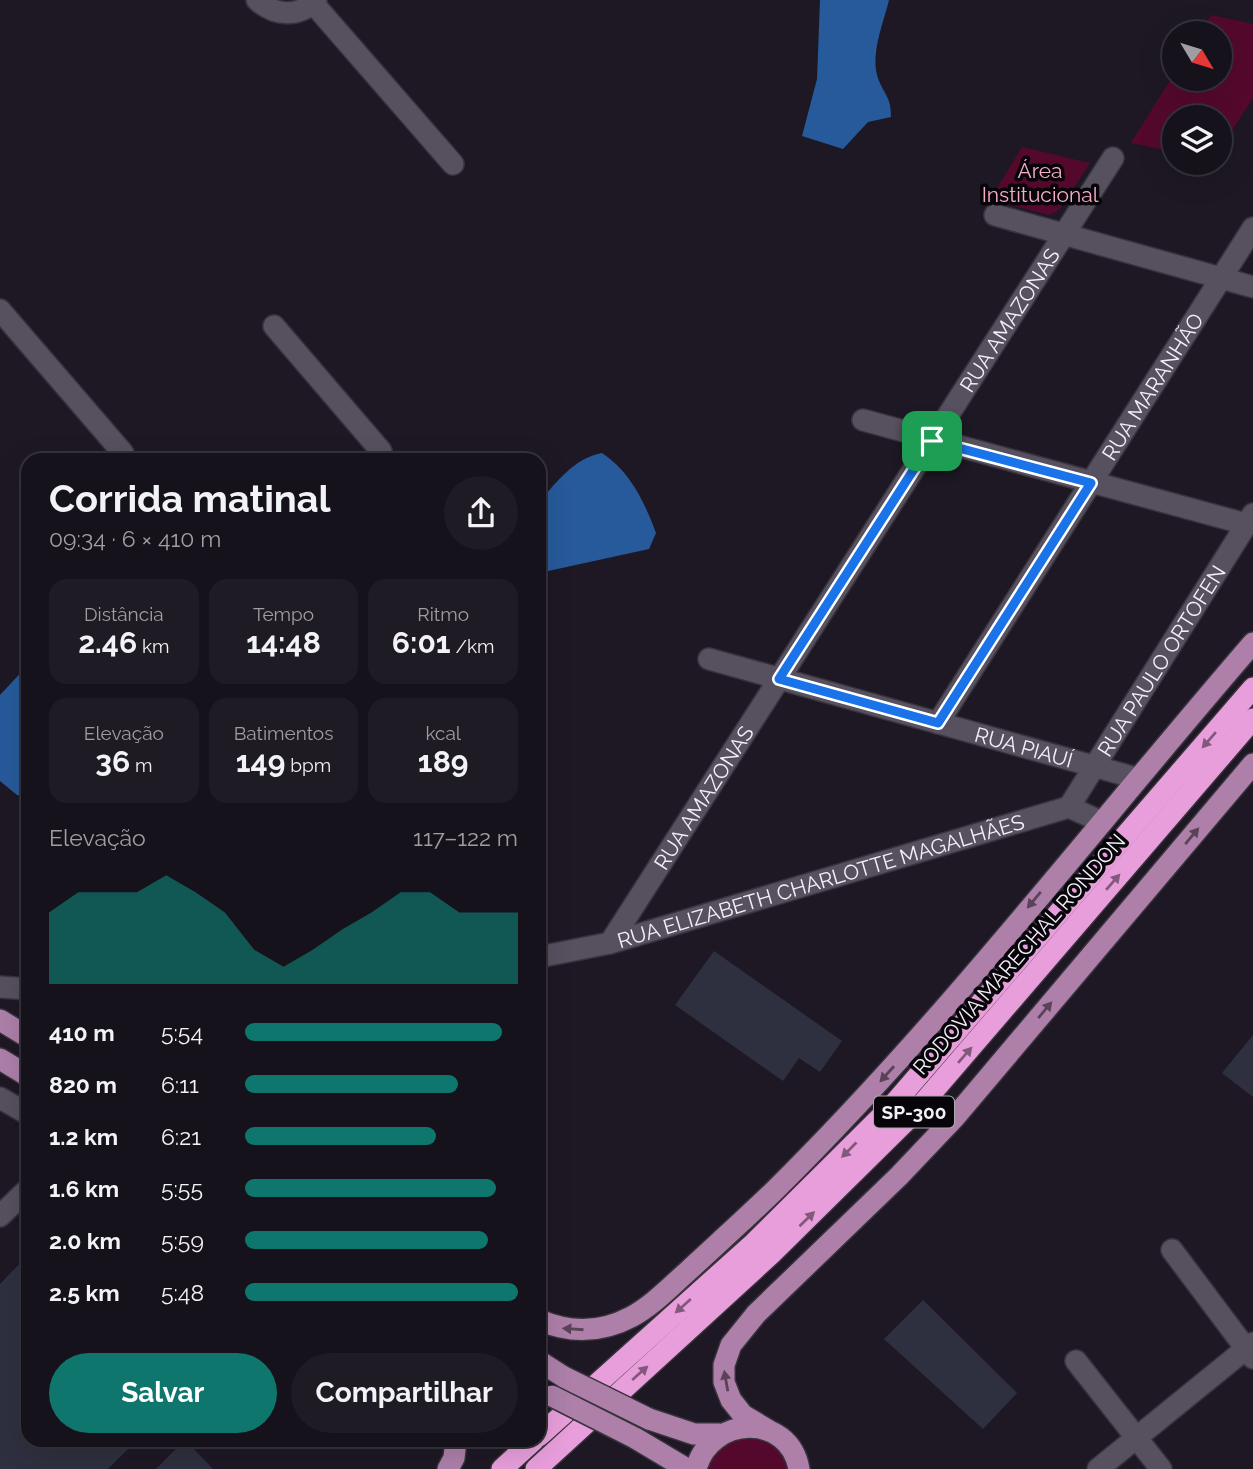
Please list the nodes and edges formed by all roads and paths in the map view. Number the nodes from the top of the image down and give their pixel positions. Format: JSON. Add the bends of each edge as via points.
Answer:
{"nodes":[{"id":1,"x":257,"y":0,"type":"edge"},
{"id":2,"x":315,"y":1,"type":"edge"},
{"id":3,"x":1114,"y":158,"type":"dead end"},
{"id":4,"x":453,"y":164,"type":"dead end"},
{"id":5,"x":995,"y":215,"type":"dead end"},
{"id":6,"x":1253,"y":228,"type":"edge"},
{"id":7,"x":1065,"y":234,"type":"junction"},
{"id":8,"x":1221,"y":278,"type":"junction"},
{"id":9,"x":1253,"y":288,"type":"edge"},
{"id":10,"x":0,"y":310,"type":"edge"},
{"id":11,"x":274,"y":326,"type":"dead end"},
{"id":12,"x":863,"y":420,"type":"dead end"},
{"id":13,"x":932,"y":441,"type":"junction"},
{"id":14,"x":380,"y":451,"type":"dead end"},
{"id":15,"x":122,"y":453,"type":"dead end"},
{"id":16,"x":1091,"y":483,"type":"junction"},
{"id":17,"x":1250,"y":519,"type":"edge"},
{"id":18,"x":1253,"y":643,"type":"edge"},
{"id":19,"x":709,"y":659,"type":"dead end"},
{"id":20,"x":779,"y":679,"type":"junction"},
{"id":21,"x":1253,"y":688,"type":"edge"},
{"id":22,"x":1253,"y":719,"type":"edge"},
{"id":23,"x":938,"y":723,"type":"junction"},
{"id":24,"x":1094,"y":766,"type":"junction"},
{"id":25,"x":1249,"y":773,"type":"edge"},
{"id":26,"x":1136,"y":778,"type":"junction"},
{"id":27,"x":1069,"y":807,"type":"junction"},
{"id":28,"x":1100,"y":821,"type":"junction"},
{"id":29,"x":610,"y":943,"type":"junction"},
{"id":30,"x":546,"y":956,"type":"edge"},
{"id":31,"x":0,"y":987,"type":"edge"},
{"id":32,"x":21,"y":988,"type":"edge"},
{"id":33,"x":0,"y":1020,"type":"edge"},
{"id":34,"x":21,"y":1033,"type":"edge"},
{"id":35,"x":0,"y":1059,"type":"edge"},
{"id":36,"x":21,"y":1072,"type":"edge"},
{"id":37,"x":0,"y":1098,"type":"edge"},
{"id":38,"x":21,"y":1110,"type":"edge"},
{"id":39,"x":21,"y":1196,"type":"edge"},
{"id":40,"x":0,"y":1216,"type":"edge"},
{"id":41,"x":1172,"y":1250,"type":"dead end"},
{"id":42,"x":546,"y":1323,"type":"edge"},
{"id":43,"x":1251,"y":1350,"type":"edge"},
{"id":44,"x":1076,"y":1361,"type":"dead end"},
{"id":45,"x":546,"y":1365,"type":"edge"},
{"id":46,"x":546,"y":1394,"type":"edge"},
{"id":47,"x":546,"y":1430,"type":"edge"},
{"id":48,"x":768,"y":1430,"type":"junction"},
{"id":49,"x":719,"y":1434,"type":"junction"},
{"id":50,"x":1135,"y":1437,"type":"junction"},
{"id":51,"x":455,"y":1447,"type":"edge"},
{"id":52,"x":526,"y":1447,"type":"edge"},
{"id":53,"x":448,"y":1469,"type":"edge"},
{"id":54,"x":502,"y":1469,"type":"edge"},
{"id":55,"x":536,"y":1469,"type":"edge"},
{"id":56,"x":687,"y":1469,"type":"edge"},
{"id":57,"x":695,"y":1469,"type":"edge"},
{"id":58,"x":799,"y":1469,"type":"edge"},
{"id":59,"x":1098,"y":1469,"type":"edge"},
{"id":60,"x":1161,"y":1469,"type":"edge"}],
"edges":[{"from":1,"to":2,"type":"street","via":[[266,8],[291,14]]},
{"from":2,"to":4,"type":"street"},
{"from":3,"to":7,"type":"street","name":"RUA AMAZONAS"},
{"from":5,"to":7,"type":"street"},
{"from":6,"to":8,"type":"street","name":"RUA MARANHÃO"},
{"from":7,"to":8,"type":"street"},
{"from":7,"to":13,"type":"street","name":"RUA AMAZONAS"},
{"from":8,"to":9,"type":"street"},
{"from":8,"to":16,"type":"street","name":"RUA MARANHÃO"},
{"from":10,"to":15,"type":"street"},
{"from":11,"to":14,"type":"street"},
{"from":12,"to":13,"type":"street"},
{"from":13,"to":16,"type":"street"},
{"from":13,"to":20,"type":"street","name":"RUA AMAZONAS"},
{"from":16,"to":17,"type":"street"},
{"from":16,"to":23,"type":"street","name":"RUA MARANHÃO"},
{"from":17,"to":24,"type":"street","name":"RUA PAULO ORTOFEN"},
{"from":18,"to":26,"type":"main road"},
{"from":19,"to":20,"type":"street","name":"RUA PIAUÍ"},
{"from":20,"to":23,"type":"street","name":"RUA PIAUÍ"},
{"from":20,"to":29,"type":"street","name":"RUA AMAZONAS"},
{"from":21,"to":47,"type":"highway","name":"RODOVIA MARECHAL RONDON","number":"SP-300","one_way":true,"via":[[892,1106],[754,1243]]},
{"from":55,"to":22,"type":"highway","name":"RODOVIA MARECHAL RONDON","number":"SP-300","one_way":true,"via":[[771,1254],[916,1110]]},
{"from":23,"to":24,"type":"street","name":"RUA PIAUÍ"},
{"from":24,"to":26,"type":"street","name":"RUA PIAUÍ"},
{"from":24,"to":27,"type":"street","name":"RUA PAULO ORTOFEN"},
{"from":48,"to":25,"type":"main road","one_way":true,"via":[[743,1415],[731,1400],[724,1382],[731,1345],[756,1314],[955,1117]]},
{"from":26,"to":28,"type":"main road"},
{"from":27,"to":28,"type":"street"},
{"from":27,"to":29,"type":"street","name":"RUA ELIZABETH CHARLOTTE MAGALHÃES"},
{"from":28,"to":42,"type":"main road","one_way":true,"via":[[869,1095],[748,1216],[651,1304],[614,1324],[589,1330]]},
{"from":29,"to":30,"type":"street","name":"RUA ELIZABETH CHARLOTTE MAGALHÃES"},
{"from":31,"to":32,"type":"street"},
{"from":33,"to":34,"type":"main road"},
{"from":35,"to":36,"type":"main road"},
{"from":37,"to":38,"type":"street"},
{"from":39,"to":40,"type":"street"},
{"from":41,"to":43,"type":"street"},
{"from":43,"to":50,"type":"street"},
{"from":44,"to":50,"type":"street"},
{"from":45,"to":49,"type":"main road","bridge":true,"via":[[649,1419],[694,1434]]},
{"from":46,"to":56,"type":"main road","bridge":true},
{"from":48,"to":49,"type":"main road","via":[[751,1426]]},
{"from":48,"to":58,"type":"main road","via":[[791,1450]]},
{"from":49,"to":57,"type":"main road","via":[[707,1445]]},
{"from":50,"to":59,"type":"street"},
{"from":50,"to":60,"type":"street"},
{"from":51,"to":53,"type":"main road"},
{"from":52,"to":54,"type":"highway"}]}
